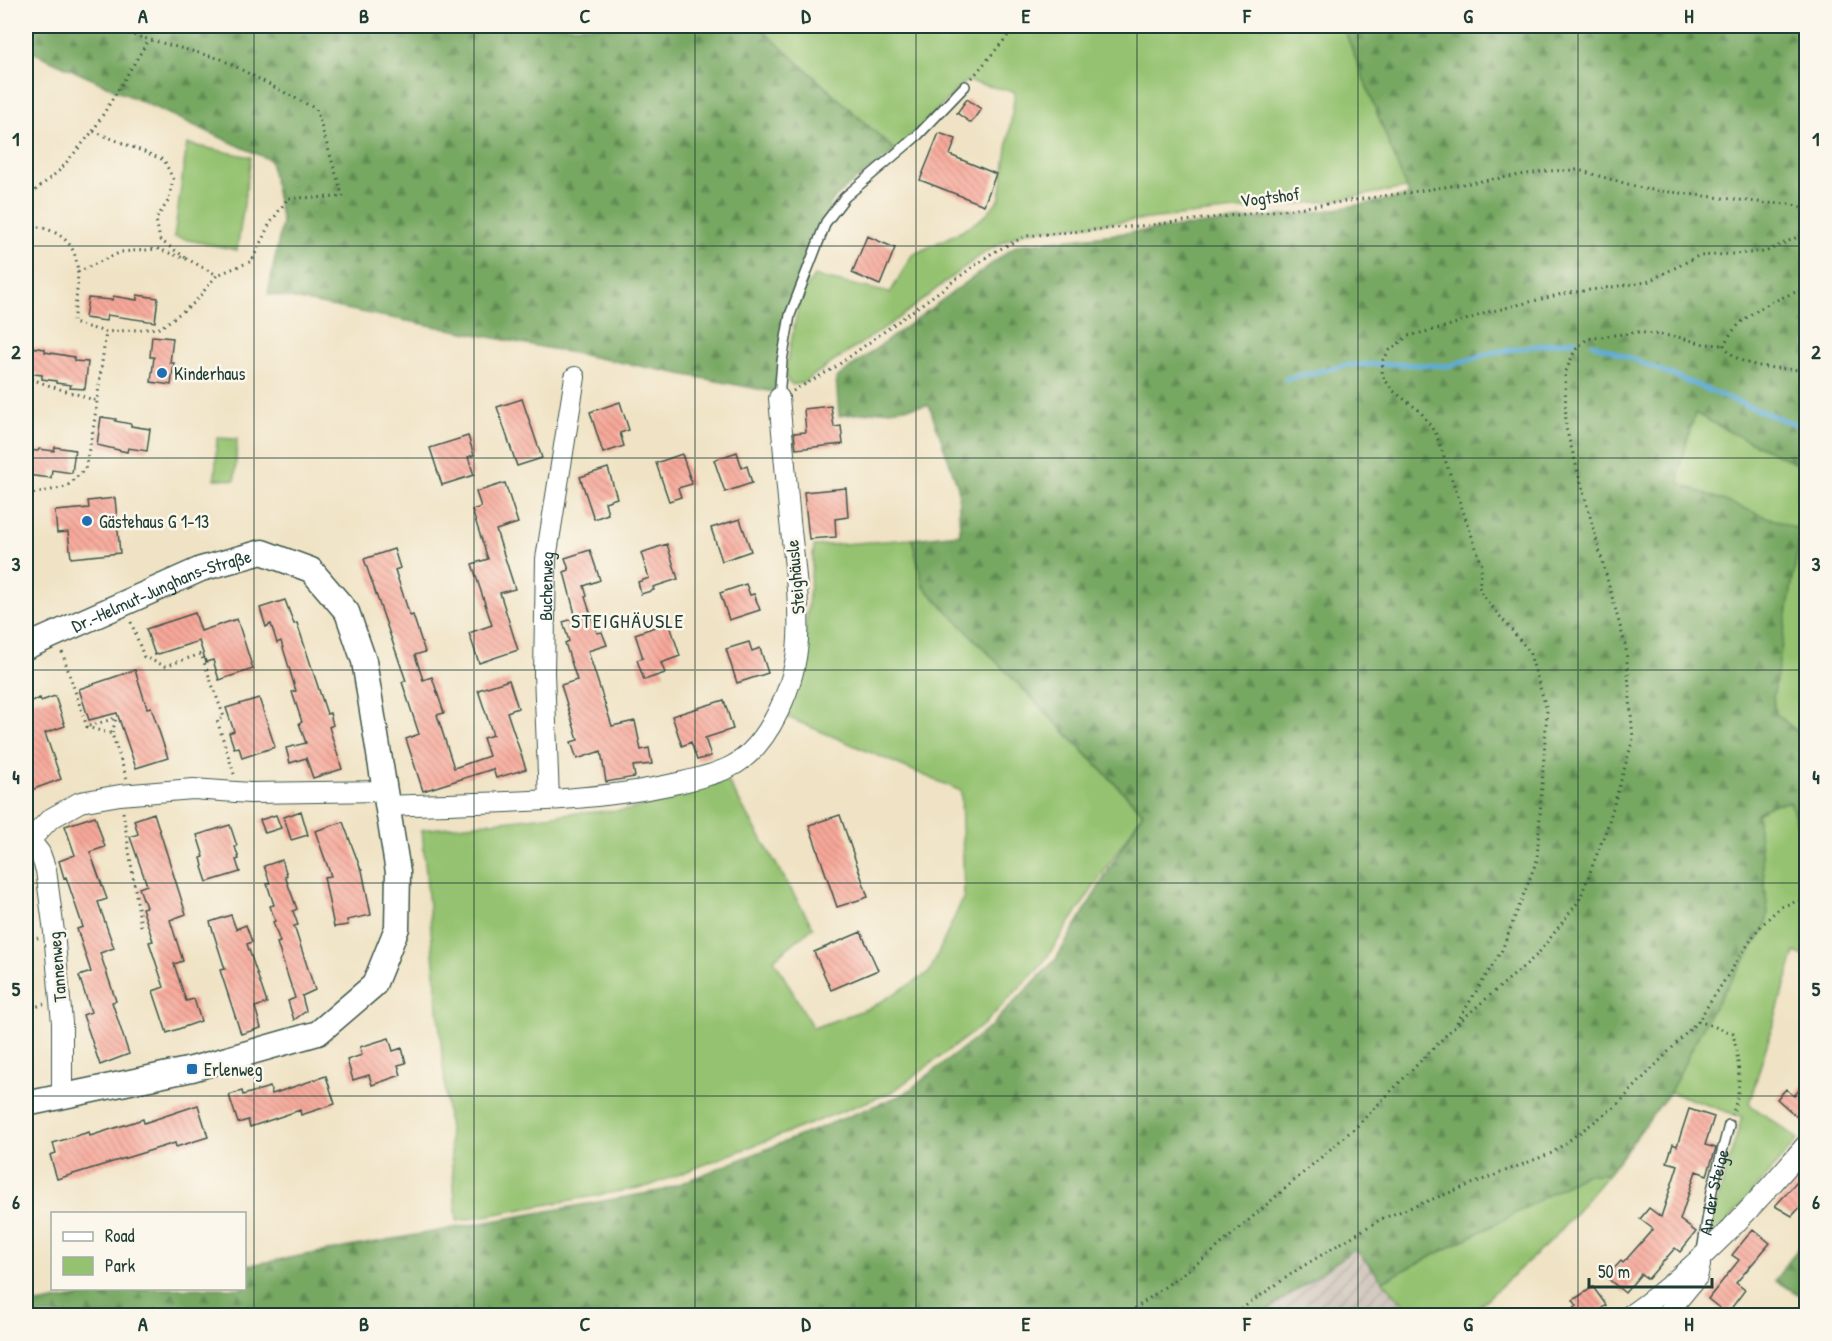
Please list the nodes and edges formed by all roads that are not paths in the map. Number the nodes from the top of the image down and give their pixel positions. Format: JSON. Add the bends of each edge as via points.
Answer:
{"nodes":[{"id":1,"x":965,"y":86,"type":"road end"},
{"id":2,"x":575,"y":376,"type":"dead end"},
{"id":3,"x":780,"y":398,"type":"joint"},
{"id":4,"x":26,"y":647,"type":"edge"},
{"id":5,"x":387,"y":799,"type":"junction"},
{"id":6,"x":549,"y":799,"type":"junction"},
{"id":7,"x":62,"y":1098,"type":"junction"},
{"id":8,"x":26,"y":1104,"type":"edge"},
{"id":9,"x":1729,"y":1125,"type":"road end"},
{"id":10,"x":1806,"y":1145,"type":"edge"},
{"id":11,"x":1700,"y":1259,"type":"junction"},
{"id":12,"x":1629,"y":1316,"type":"edge"},
{"id":13,"x":1665,"y":1316,"type":"edge"}],
"edges":[{"from":1,"to":3,"type":"lane","name":"Steighäusle","via":[[918,135],[844,197],[826,222],[790,315]]},
{"from":2,"to":6,"type":"street","name":"Buchenweg","via":[[546,559],[544,673]]},
{"from":3,"to":6,"type":"street","name":"Steighäusle","via":[[798,603],[795,664],[782,706],[753,750],[731,766],[639,792]]},
{"from":4,"to":5,"type":"street","name":"Dr.-Helmut-Junghans-Straße","via":[[201,569],[262,552],[310,570],[347,612],[364,661]]},
{"from":5,"to":6,"type":"street","name":"Steighäusle"},
{"from":5,"to":7,"type":"street","name":"Dr.-Helmut-Junghans-Straße","via":[[398,872],[397,928],[374,984],[318,1033],[192,1069]]},
{"from":5,"to":7,"type":"street","name":"Tannenweg","via":[[193,789],[80,802],[50,819],[30,840],[46,870],[54,932],[62,1023]]},
{"from":7,"to":8,"type":"street","name":"Dr.-Helmut-Junghans-Straße"},
{"from":9,"to":11,"type":"lane","name":"An der Steige"},
{"from":10,"to":11,"type":"street","name":"An der Steige"},
{"from":11,"to":12,"type":"street","name":"An der Steige"},
{"from":11,"to":13,"type":"street","via":[[1697,1277]]}]}
